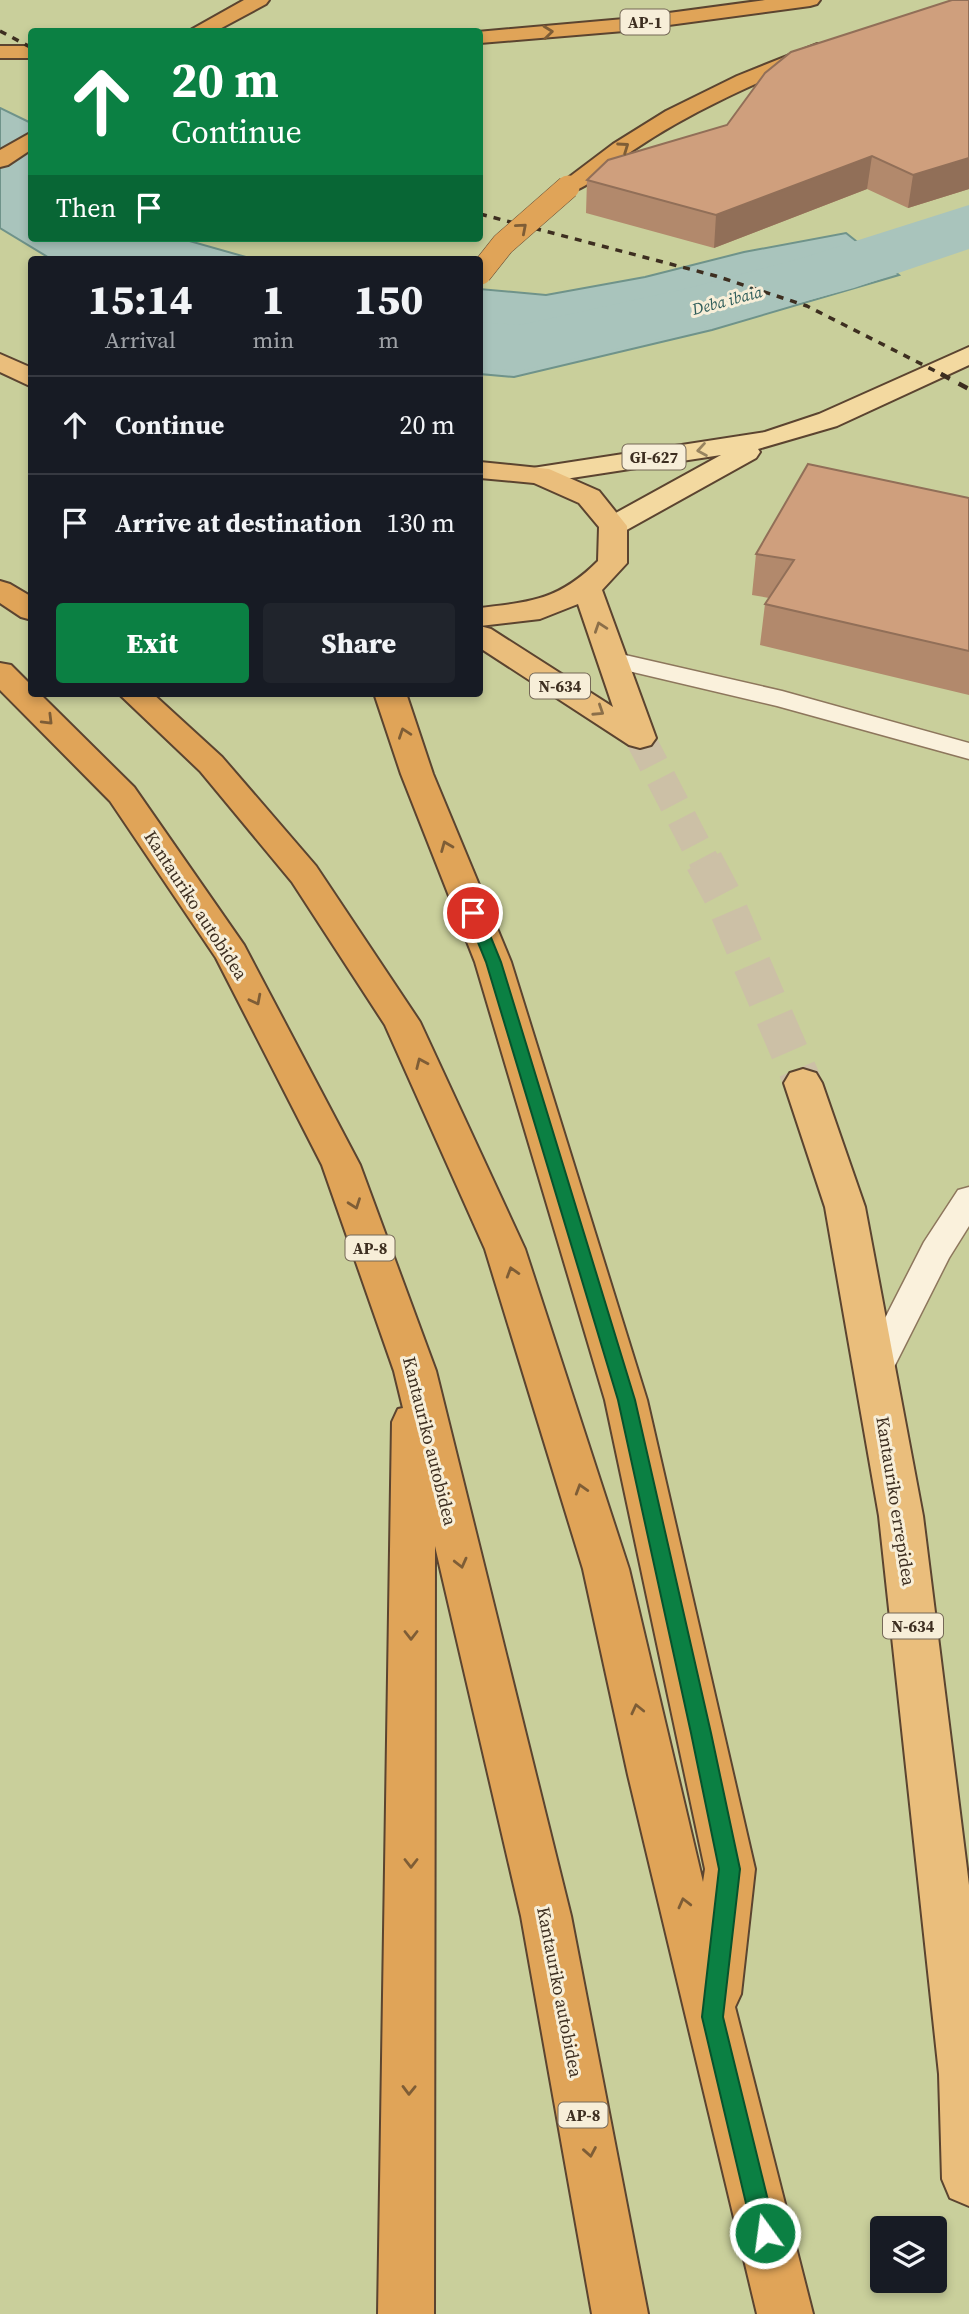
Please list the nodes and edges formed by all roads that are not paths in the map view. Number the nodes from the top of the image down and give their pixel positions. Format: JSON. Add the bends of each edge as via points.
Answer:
{"nodes":[{"id":1,"x":810,"y":0,"type":"edge"},
{"id":2,"x":256,"y":2,"type":"edge"},
{"id":3,"x":205,"y":28,"type":"edge"},
{"id":4,"x":483,"y":37,"type":"edge"},
{"id":5,"x":842,"y":41,"type":"edge"},
{"id":6,"x":0,"y":52,"type":"edge"},
{"id":7,"x":28,"y":52,"type":"edge"},
{"id":8,"x":28,"y":142,"type":"edge"},
{"id":9,"x":0,"y":160,"type":"edge"},
{"id":10,"x":483,"y":269,"type":"edge"},
{"id":11,"x":969,"y":355,"type":"edge"},
{"id":12,"x":0,"y":362,"type":"edge"},
{"id":13,"x":28,"y":377,"type":"edge"},
{"id":14,"x":769,"y":439,"type":"junction"},
{"id":15,"x":483,"y":470,"type":"edge"},
{"id":16,"x":539,"y":475,"type":"junction"},
{"id":17,"x":613,"y":526,"type":"junction"},
{"id":18,"x":587,"y":589,"type":"junction"},
{"id":19,"x":0,"y":590,"type":"edge"},
{"id":20,"x":28,"y":608,"type":"edge"},
{"id":21,"x":483,"y":617,"type":"edge"},
{"id":22,"x":483,"y":637,"type":"edge"},
{"id":23,"x":612,"y":660,"type":"junction"},
{"id":24,"x":0,"y":672,"type":"edge"},
{"id":25,"x":138,"y":697,"type":"edge"},
{"id":26,"x":391,"y":697,"type":"edge"},
{"id":27,"x":969,"y":751,"type":"edge"},
{"id":28,"x":803,"y":1083,"type":"tunnel mouth"},
{"id":29,"x":969,"y":1199,"type":"edge"},
{"id":30,"x":415,"y":1371,"type":"junction"},
{"id":31,"x":875,"y":1371,"type":"junction"},
{"id":32,"x":712,"y":2017,"type":"junction"},
{"id":33,"x":969,"y":2179,"type":"edge"},
{"id":34,"x":405,"y":2314,"type":"edge"},
{"id":35,"x":620,"y":2314,"type":"edge"},
{"id":36,"x":785,"y":2314,"type":"edge"}],
"edges":[{"from":4,"to":1,"type":"highway","number":"AP-1","one_way":true,"via":[[624,25]]},
{"from":2,"to":3,"type":"highway"},
{"from":10,"to":5,"type":"highway","one_way":true,"bridge":true,"via":[[503,244],[568,187],[630,142],[754,75]]},
{"from":6,"to":7,"type":"highway"},
{"from":8,"to":9,"type":"highway"},
{"from":11,"to":14,"type":"main road","number":"GI-627","via":[[828,420]]},
{"from":12,"to":13,"type":"highway"},
{"from":14,"to":16,"type":"main road","number":"GI-627","one_way":true},
{"from":14,"to":17,"type":"main road","number":"GI-627"},
{"from":15,"to":16,"type":"highway"},
{"from":16,"to":17,"type":"highway","via":[[589,497]]},
{"from":17,"to":18,"type":"highway","via":[[612,563]]},
{"from":18,"to":21,"type":"highway","via":[[540,610]]},
{"from":23,"to":18,"type":"highway","number":"N-634","one_way":true},
{"from":19,"to":20,"type":"highway"},
{"from":22,"to":23,"type":"highway","number":"N-634","one_way":true,"via":[[640,738]]},
{"from":23,"to":27,"type":"lane","via":[[782,699]]},
{"from":24,"to":30,"type":"highway","name":"Kantauriko autobidea","number":"AP-8","one_way":true,"via":[[122,794],[232,954],[341,1165]]},
{"from":32,"to":25,"type":"highway","one_way":true,"via":[[606,1569],[505,1249],[402,1022],[304,874],[211,764]]},
{"from":32,"to":26,"type":"highway","one_way":true,"via":[[730,1869],[626,1400],[493,962],[417,774]]},
{"from":28,"to":31,"type":"highway","name":"Kantauriko errepidea","number":"N-634","via":[[845,1207]]},
{"from":29,"to":31,"type":"lane","via":[[936,1251]]},
{"from":30,"to":34,"type":"highway","one_way":true},
{"from":30,"to":35,"type":"highway","name":"Kantauriko autobidea","number":"AP-8","one_way":true,"via":[[546,1916]]},
{"from":31,"to":33,"type":"highway","name":"Kantauriko errepidea","number":"N-634","via":[[901,1516],[966,2074]]},
{"from":32,"to":36,"type":"highway"}]}
